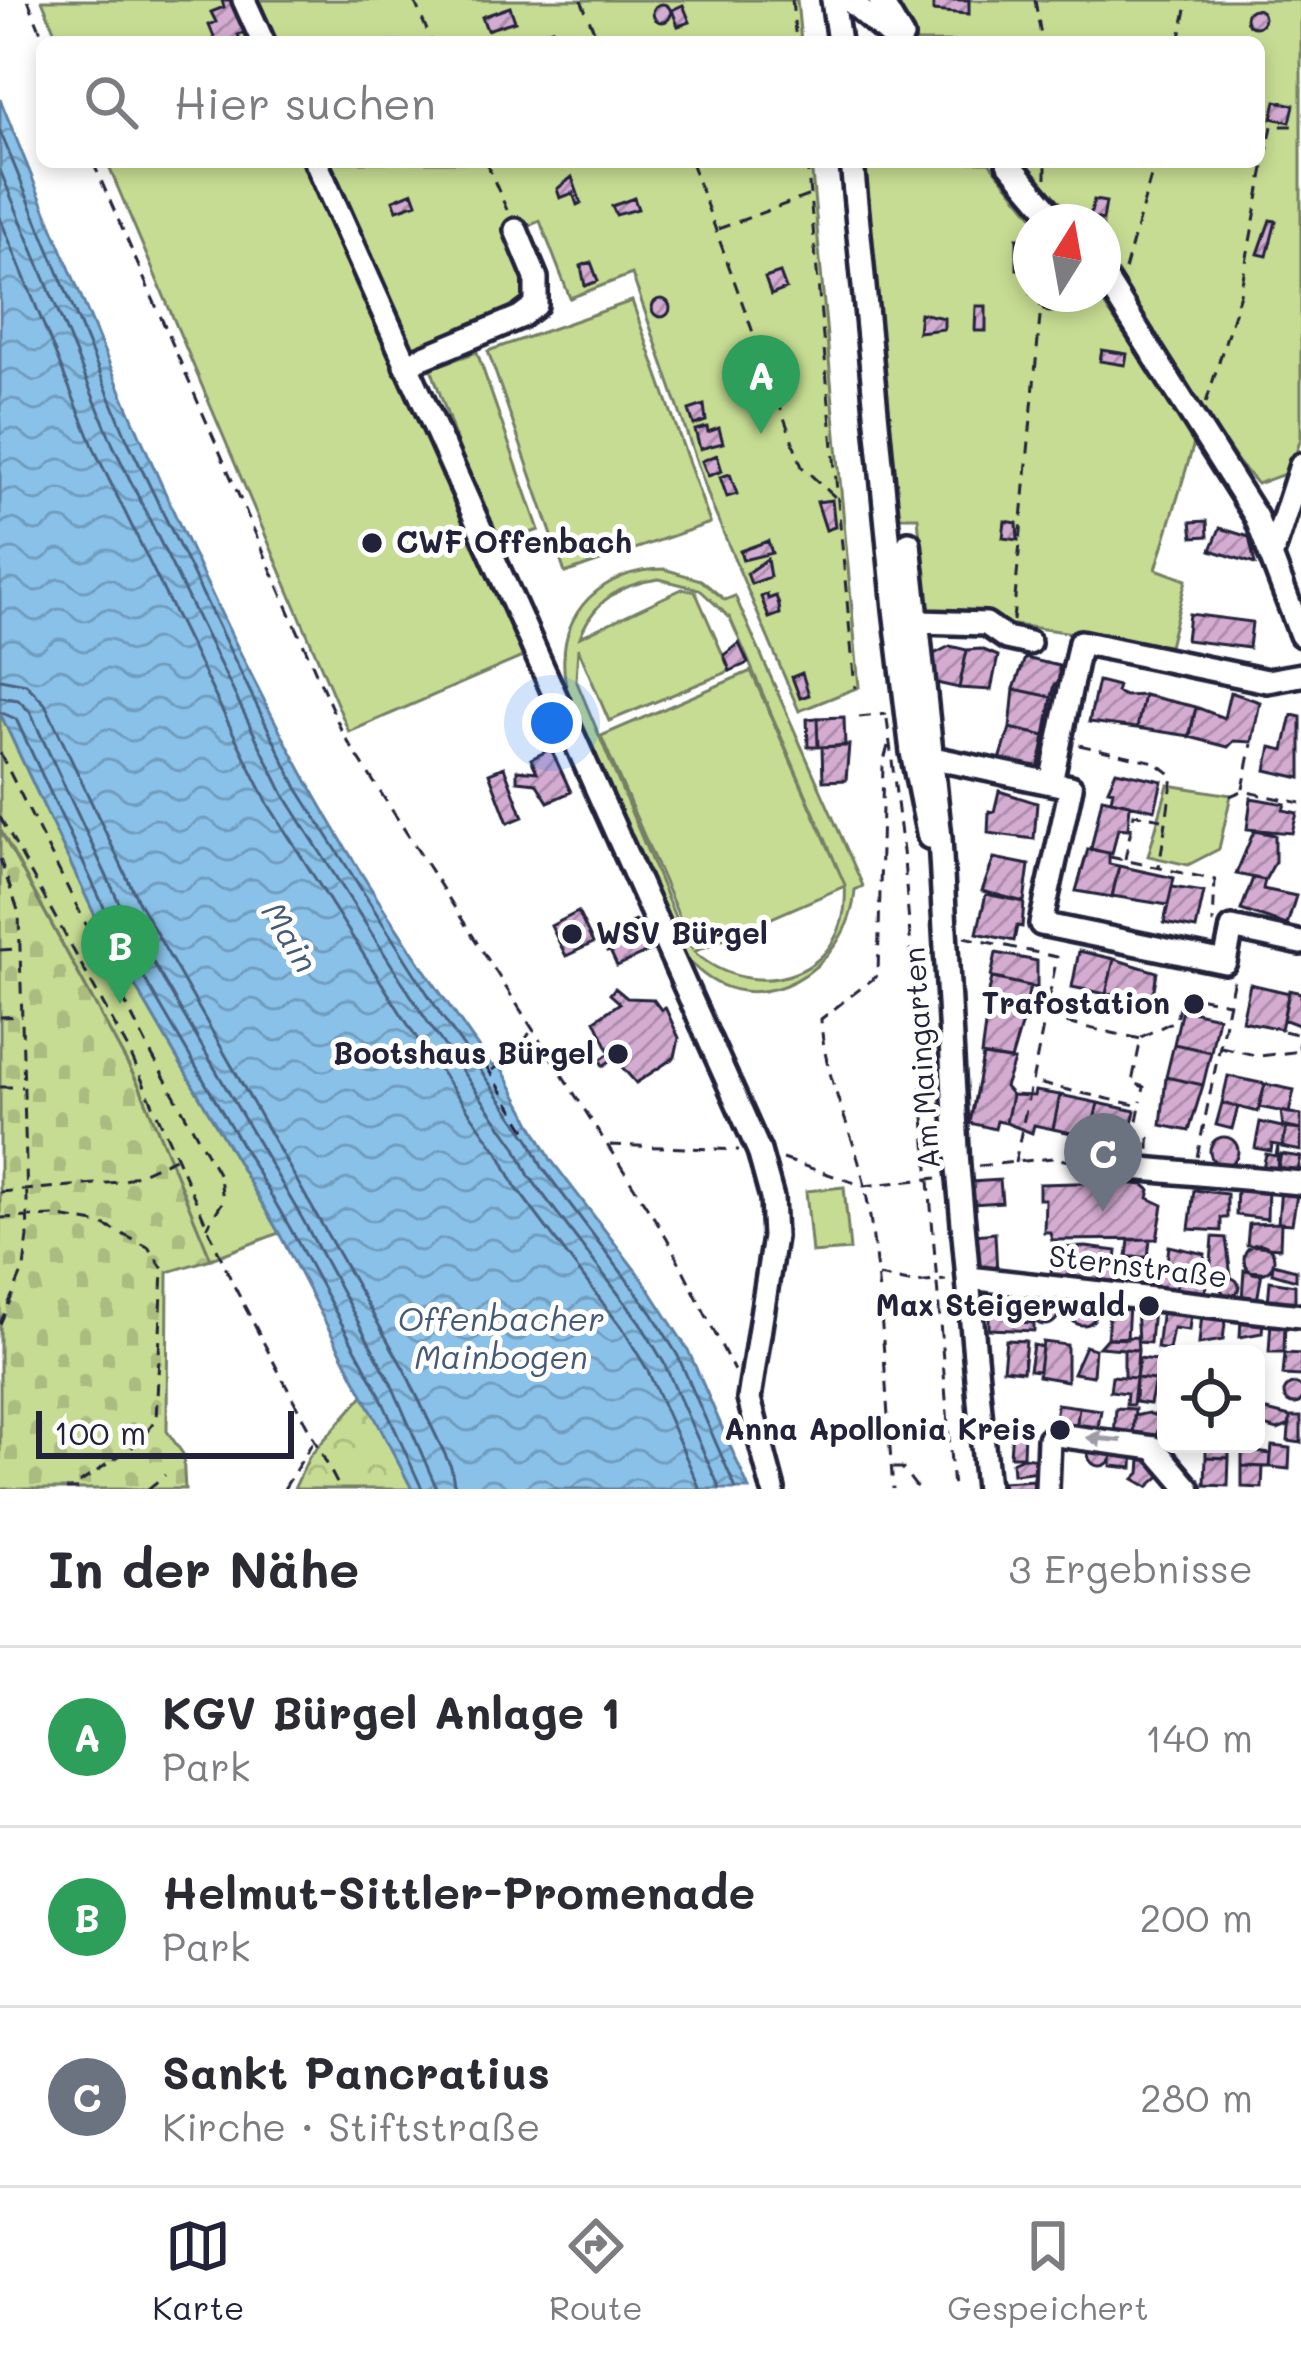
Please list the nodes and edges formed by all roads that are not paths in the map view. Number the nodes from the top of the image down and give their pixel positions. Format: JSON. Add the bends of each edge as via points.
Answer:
{"nodes":[{"id":1,"x":244,"y":0,"type":"edge"},
{"id":2,"x":833,"y":0,"type":"edge"},
{"id":3,"x":849,"y":0,"type":"edge"},
{"id":4,"x":880,"y":0,"type":"edge"},
{"id":5,"x":260,"y":36,"type":"edge"},
{"id":6,"x":838,"y":36,"type":"edge"},
{"id":7,"x":894,"y":36,"type":"edge"},
{"id":8,"x":898,"y":36,"type":"edge"},
{"id":9,"x":319,"y":168,"type":"edge"},
{"id":10,"x":853,"y":168,"type":"edge"},
{"id":11,"x":1013,"y":168,"type":"edge"},
{"id":12,"x":1044,"y":204,"type":"edge"},
{"id":13,"x":516,"y":230,"type":"road end"},
{"id":14,"x":1121,"y":299,"type":"edge"},
{"id":15,"x":405,"y":365,"type":"junction"},
{"id":16,"x":1301,"y":465,"type":"edge"},
{"id":17,"x":908,"y":543,"type":"dead end"},
{"id":18,"x":1273,"y":552,"type":"junction"},
{"id":19,"x":920,"y":622,"type":"junction"},
{"id":20,"x":1301,"y":635,"type":"edge"},
{"id":21,"x":1029,"y":643,"type":"dead end"},
{"id":22,"x":1301,"y":675,"type":"edge"},
{"id":23,"x":933,"y":758,"type":"junction"},
{"id":24,"x":1051,"y":783,"type":"junction"},
{"id":25,"x":943,"y":884,"type":"junction"},
{"id":26,"x":1301,"y":943,"type":"edge"},
{"id":27,"x":1140,"y":1169,"type":"road end"},
{"id":28,"x":1301,"y":1183,"type":"edge"},
{"id":29,"x":969,"y":1278,"type":"junction"},
{"id":30,"x":1301,"y":1316,"type":"edge"},
{"id":31,"x":773,"y":1489,"type":"edge"},
{"id":32,"x":987,"y":1489,"type":"edge"},
{"id":33,"x":1047,"y":1489,"type":"edge"},
{"id":34,"x":1189,"y":1489,"type":"edge"}],
"edges":[{"from":1,"to":5,"type":"street"},
{"from":2,"to":6,"type":"street"},
{"from":3,"to":7,"type":"street"},
{"from":4,"to":8,"type":"street"},
{"from":9,"to":15,"type":"street"},
{"from":10,"to":25,"type":"street","via":[[912,752]]},
{"from":11,"to":12,"type":"street"},
{"from":13,"to":15,"type":"street","via":[[536,278],[536,305]]},
{"from":14,"to":18,"type":"street"},
{"from":15,"to":31,"type":"street","via":[[759,1151],[774,1237],[748,1399]]},
{"from":16,"to":18,"type":"street"},
{"from":17,"to":19,"type":"street","name":"Am Maingarten"},
{"from":18,"to":20,"type":"street"},
{"from":19,"to":21,"type":"street","via":[[989,625]]},
{"from":19,"to":23,"type":"street","name":"Am Maingarten"},
{"from":22,"to":24,"type":"street","via":[[1267,681],[1080,642]]},
{"from":23,"to":24,"type":"street"},
{"from":23,"to":25,"type":"street","name":"Am Maingarten"},
{"from":24,"to":26,"type":"street","via":[[1071,787],[1041,924],[1225,962],[1232,928]]},
{"from":25,"to":29,"type":"street","name":"Am Maingarten"},
{"from":27,"to":28,"type":"street"},
{"from":29,"to":30,"type":"street","name":"Sternstraße"},
{"from":29,"to":32,"type":"street","name":"Am Maingarten"},
{"from":34,"to":33,"type":"street","one_way":true,"via":[[1154,1448],[1057,1435],[1048,1439]]}]}
